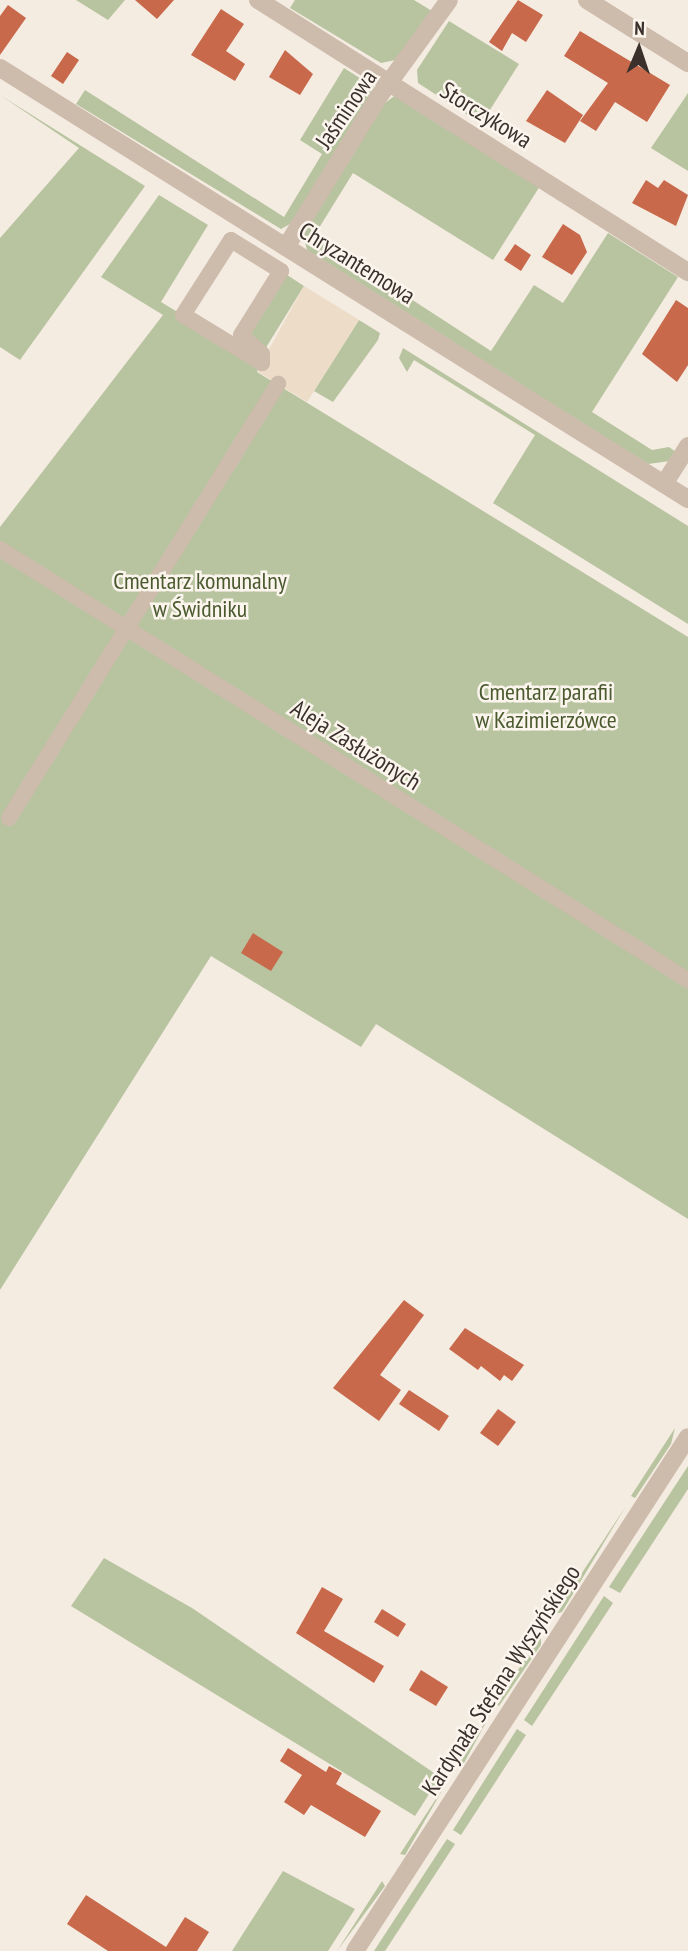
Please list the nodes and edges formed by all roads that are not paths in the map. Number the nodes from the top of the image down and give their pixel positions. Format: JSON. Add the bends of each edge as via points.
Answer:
{"nodes":[{"id":1,"x":258,"y":0,"type":"edge"},
{"id":2,"x":449,"y":0,"type":"edge"},
{"id":3,"x":587,"y":0,"type":"edge"},
{"id":4,"x":688,"y":63,"type":"edge"},
{"id":5,"x":0,"y":68,"type":"edge"},
{"id":6,"x":392,"y":85,"type":"junction"},
{"id":7,"x":286,"y":247,"type":"junction"},
{"id":8,"x":281,"y":271,"type":"joint"},
{"id":9,"x":688,"y":272,"type":"edge"},
{"id":10,"x":278,"y":384,"type":"dead end"},
{"id":11,"x":688,"y":446,"type":"edge"},
{"id":12,"x":664,"y":484,"type":"junction"},
{"id":13,"x":688,"y":499,"type":"edge"},
{"id":14,"x":0,"y":549,"type":"edge"},
{"id":15,"x":128,"y":630,"type":"junction"},
{"id":16,"x":9,"y":818,"type":"dead end"},
{"id":17,"x":688,"y":980,"type":"edge"},
{"id":18,"x":688,"y":1437,"type":"edge"},
{"id":19,"x":355,"y":1951,"type":"edge"}],
"edges":[{"from":1,"to":6,"type":"street","name":"Storczykowa"},
{"from":2,"to":6,"type":"street","name":"Jaśminowa"},
{"from":3,"to":4,"type":"street"},
{"from":5,"to":7,"type":"street","name":"Chryzantemowa"},
{"from":6,"to":7,"type":"street","name":"Jaśminowa"},
{"from":6,"to":9,"type":"street","name":"Storczykowa"},
{"from":7,"to":12,"type":"street","name":"Chryzantemowa"},
{"from":8,"to":8,"type":"street","via":[[241,335],[262,354],[262,363],[183,315],[231,240]]},
{"from":10,"to":15,"type":"street"},
{"from":11,"to":12,"type":"street"},
{"from":12,"to":13,"type":"street","name":"Chryzantemowa"},
{"from":14,"to":15,"type":"street","name":"Aleja Zasłużonych"},
{"from":15,"to":16,"type":"street"},
{"from":15,"to":17,"type":"street","name":"Aleja Zasłużonych"},
{"from":18,"to":19,"type":"street","name":"Kardynała Stefana Wyszyńskiego"}]}
